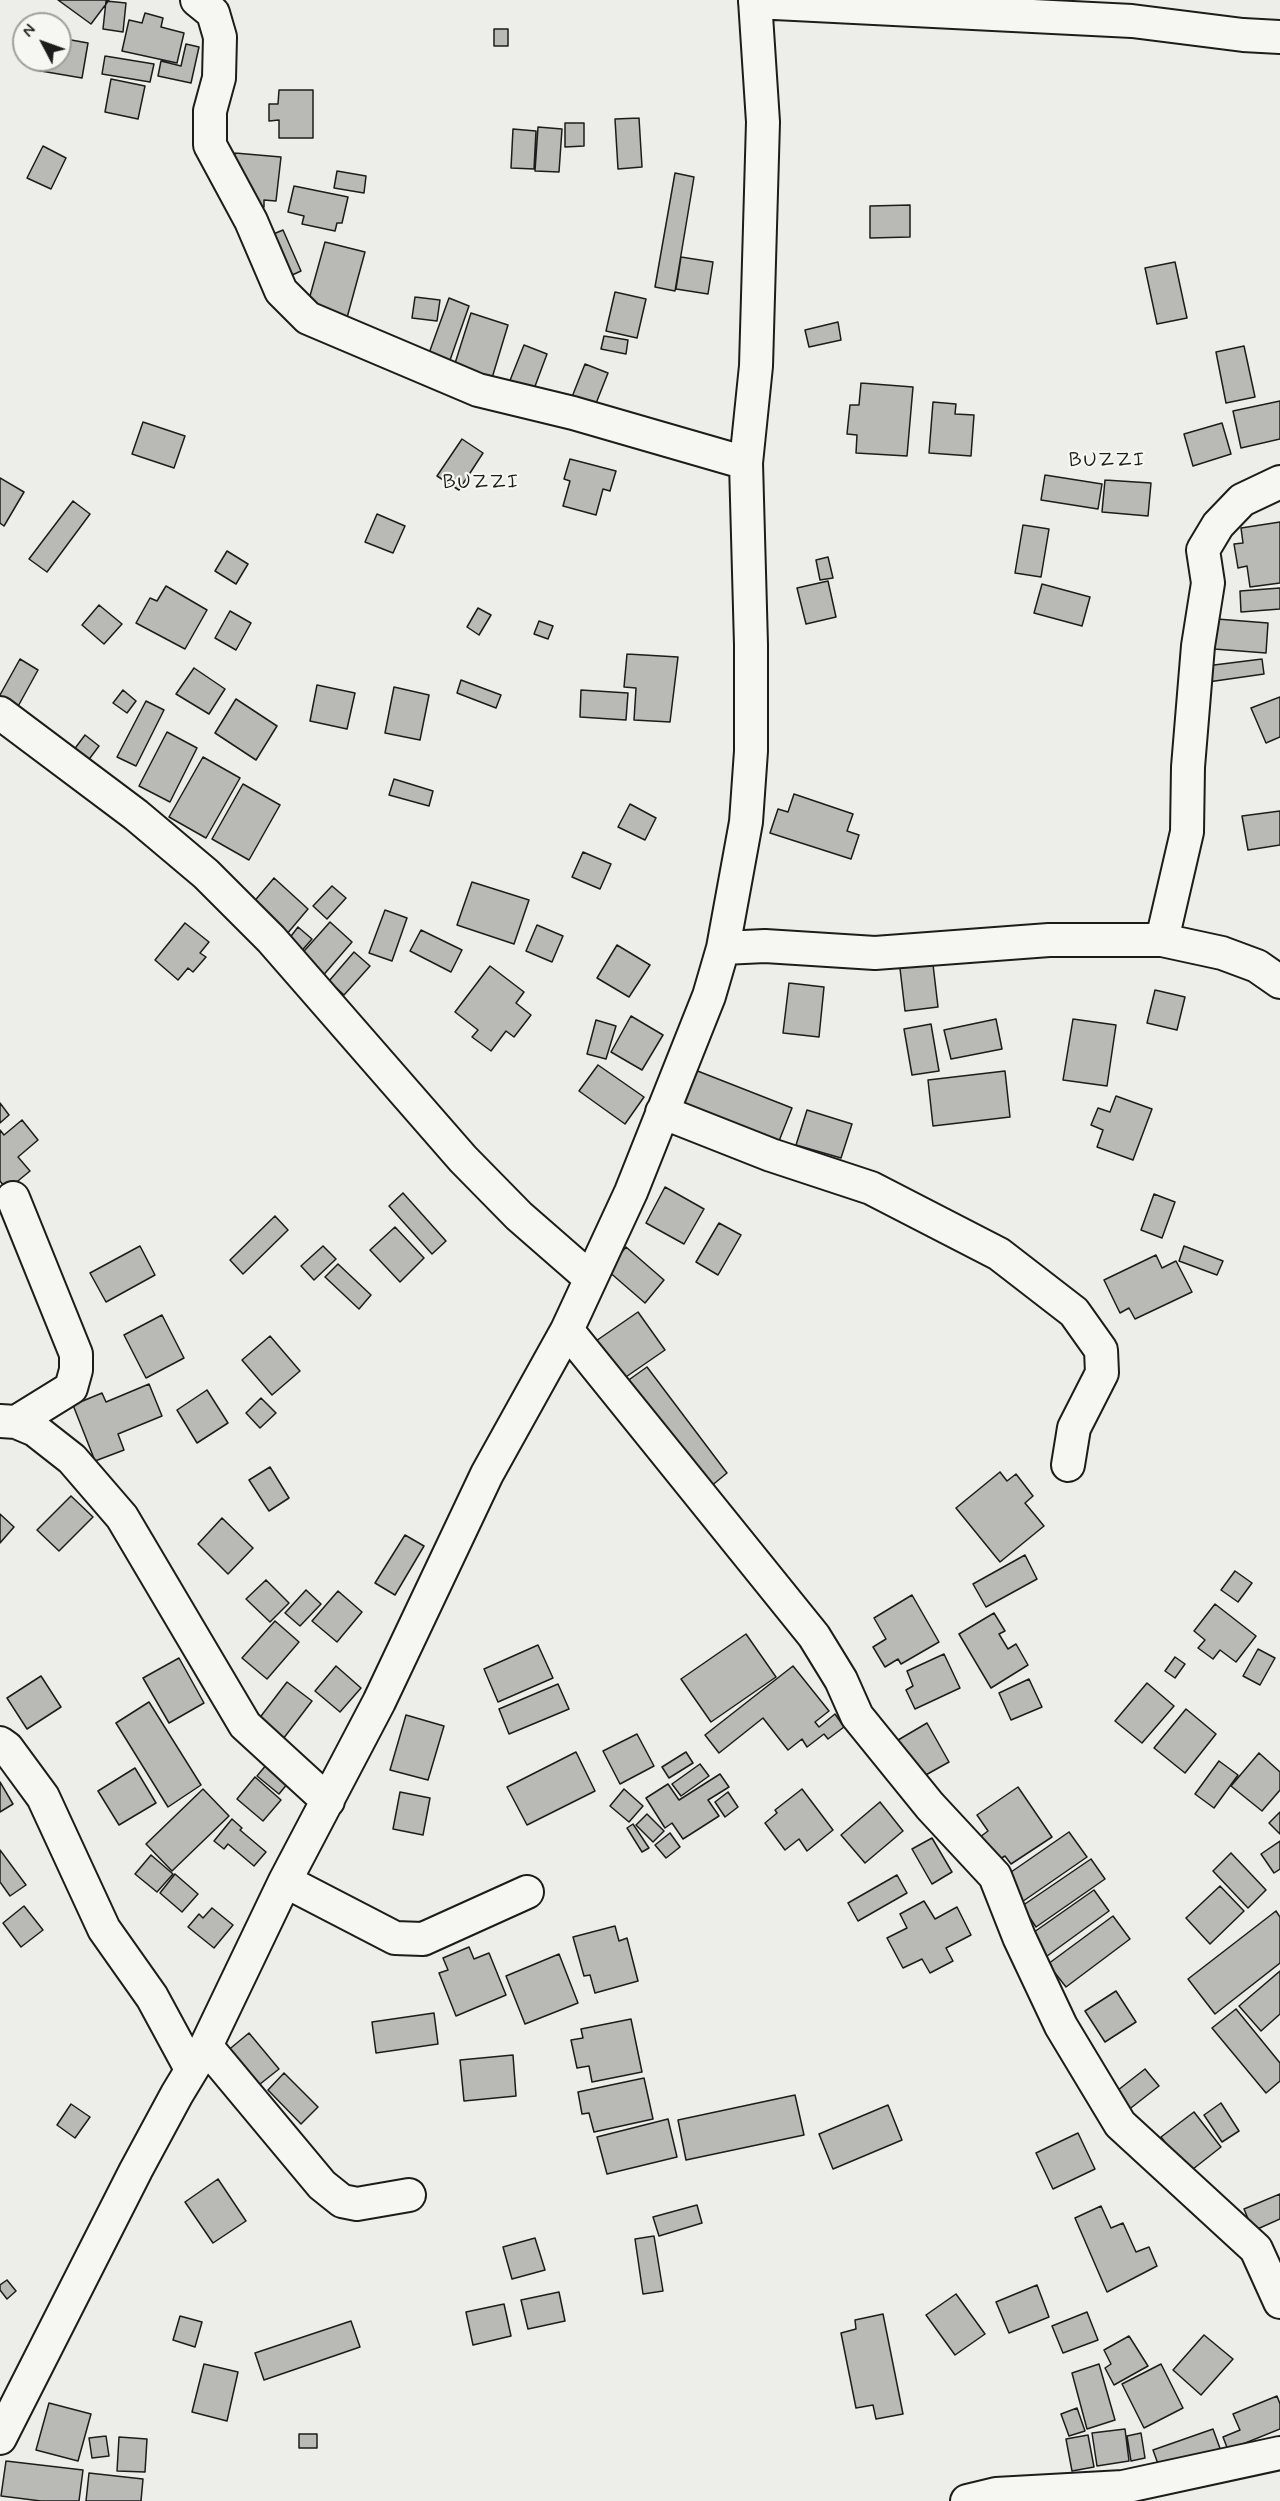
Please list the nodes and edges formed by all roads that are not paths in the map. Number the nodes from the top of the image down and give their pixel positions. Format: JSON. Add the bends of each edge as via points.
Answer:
{"nodes":[{"id":1,"x":197,"y":0,"type":"edge"},
{"id":2,"x":755,"y":1,"type":"edge"},
{"id":3,"x":1280,"y":37,"type":"edge"},
{"id":4,"x":746,"y":463,"type":"junction"},
{"id":5,"x":1280,"y":482,"type":"edge"},
{"id":6,"x":0,"y":713,"type":"edge"},
{"id":7,"x":1162,"y":940,"type":"junction"},
{"id":8,"x":723,"y":948,"type":"junction"},
{"id":9,"x":1280,"y":981,"type":"edge"},
{"id":10,"x":662,"y":1112,"type":"junction"},
{"id":11,"x":13,"y":1198,"type":"dead end"},
{"id":12,"x":591,"y":1278,"type":"junction"},
{"id":13,"x":567,"y":1330,"type":"junction"},
{"id":14,"x":8,"y":1422,"type":"edge"},
{"id":15,"x":1068,"y":1466,"type":"dead end"},
{"id":16,"x":0,"y":1743,"type":"edge"},
{"id":17,"x":328,"y":1801,"type":"junction"},
{"id":18,"x":285,"y":1881,"type":"junction"},
{"id":19,"x":527,"y":1892,"type":"dead end"},
{"id":20,"x":199,"y":2057,"type":"junction"},
{"id":21,"x":409,"y":2196,"type":"dead end"},
{"id":22,"x":1280,"y":2302,"type":"edge"},
{"id":23,"x":0,"y":2438,"type":"edge"},
{"id":24,"x":1280,"y":2453,"type":"edge"},
{"id":25,"x":967,"y":2501,"type":"edge"}],
"edges":[{"from":1,"to":4,"type":"street","via":[[213,13],[220,37],[219,78],[210,111],[210,145],[252,221],[281,291],[308,318],[478,390]]},
{"from":2,"to":3,"type":"street","via":[[1132,21]]},
{"from":2,"to":4,"type":"street","via":[[763,122],[756,366]]},
{"from":4,"to":8,"type":"street","via":[[751,751],[746,822]]},
{"from":5,"to":7,"type":"street","via":[[1242,500],[1218,525],[1203,550],[1208,583],[1198,646],[1187,832]]},
{"from":6,"to":12,"type":"street","via":[[136,815],[206,874],[271,939],[463,1159],[519,1216]]},
{"from":7,"to":8,"type":"street","via":[[1049,940],[875,953],[765,946]]},
{"from":7,"to":9,"type":"street","via":[[1222,953],[1257,966]]},
{"from":8,"to":10,"type":"street","via":[[709,996]]},
{"from":10,"to":12,"type":"street"},
{"from":10,"to":15,"type":"street","via":[[771,1155],[871,1188],[999,1254],[1074,1312],[1101,1350],[1102,1373],[1074,1428]]},
{"from":11,"to":14,"type":"street","via":[[76,1354],[76,1370],[71,1388]]},
{"from":12,"to":13,"type":"street"},
{"from":13,"to":17,"type":"street","via":[[487,1474]]},
{"from":13,"to":22,"type":"street","via":[[814,1636],[857,1716],[930,1806],[995,1876],[1061,2025],[1120,2124],[1256,2250]]},
{"from":14,"to":17,"type":"street","via":[[35,1430],[72,1459],[122,1517],[245,1725]]},
{"from":16,"to":20,"type":"street","via":[[43,1797],[104,1929]]},
{"from":17,"to":18,"type":"street"},
{"from":18,"to":19,"type":"street","via":[[395,1938],[423,1939]]},
{"from":18,"to":20,"type":"street"},
{"from":20,"to":21,"type":"street","via":[[342,2201],[357,2204]]},
{"from":20,"to":23,"type":"street","via":[[93,2251]]},
{"from":24,"to":25,"type":"street","via":[[1123,2487],[996,2494]]}]}
